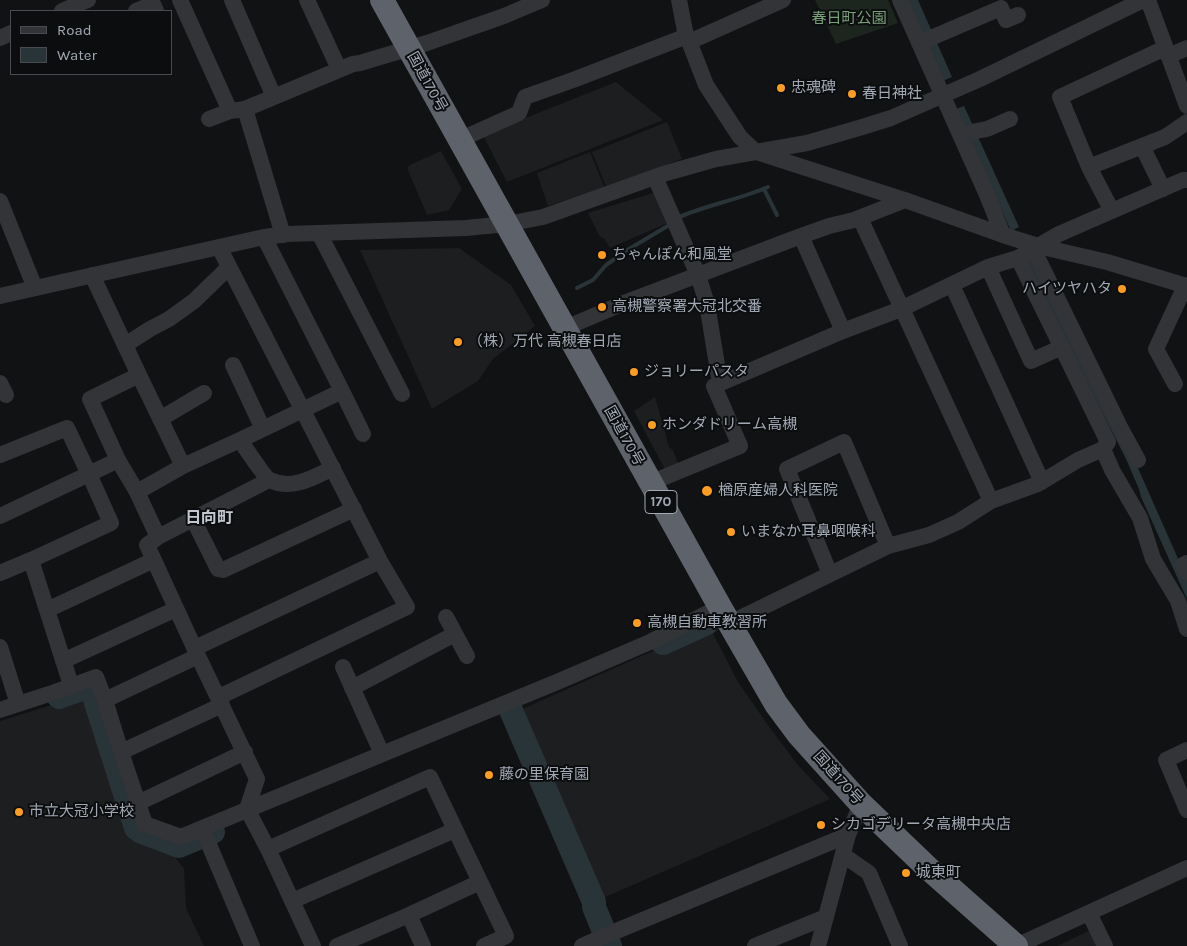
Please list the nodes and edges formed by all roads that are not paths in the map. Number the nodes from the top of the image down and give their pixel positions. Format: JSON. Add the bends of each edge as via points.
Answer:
{"nodes":[{"id":1,"x":88,"y":0,"type":"edge"},
{"id":2,"x":232,"y":0,"type":"edge"},
{"id":3,"x":307,"y":0,"type":"edge"},
{"id":4,"x":382,"y":0,"type":"edge"},
{"id":5,"x":542,"y":0,"type":"edge"},
{"id":6,"x":679,"y":0,"type":"edge"},
{"id":7,"x":783,"y":0,"type":"edge"},
{"id":8,"x":900,"y":0,"type":"edge"},
{"id":9,"x":1143,"y":0,"type":"edge"},
{"id":10,"x":1148,"y":0,"type":"edge"},
{"id":11,"x":178,"y":6,"type":"edge"},
{"id":12,"x":64,"y":10,"type":"edge"},
{"id":13,"x":138,"y":10,"type":"edge"},
{"id":14,"x":156,"y":10,"type":"edge"},
{"id":15,"x":1018,"y":15,"type":"dead end"},
{"id":16,"x":688,"y":39,"type":"junction"},
{"id":17,"x":926,"y":40,"type":"junction"},
{"id":18,"x":408,"y":48,"type":"junction"},
{"id":19,"x":1187,"y":48,"type":"edge"},
{"id":20,"x":1167,"y":52,"type":"junction"},
{"id":21,"x":339,"y":70,"type":"junction"},
{"id":22,"x":942,"y":96,"type":"junction"},
{"id":23,"x":274,"y":97,"type":"junction"},
{"id":24,"x":1186,"y":100,"type":"edge"},
{"id":25,"x":238,"y":110,"type":"junction"},
{"id":26,"x":1010,"y":118,"type":"dead end"},
{"id":27,"x":209,"y":119,"type":"dead end"},
{"id":28,"x":1187,"y":122,"type":"edge"},
{"id":29,"x":968,"y":134,"type":"junction"},
{"id":30,"x":459,"y":140,"type":"junction"},
{"id":31,"x":1142,"y":146,"type":"junction"},
{"id":32,"x":756,"y":152,"type":"junction"},
{"id":33,"x":1090,"y":166,"type":"junction"},
{"id":34,"x":655,"y":178,"type":"junction"},
{"id":35,"x":1187,"y":180,"type":"edge"},
{"id":36,"x":1163,"y":189,"type":"junction"},
{"id":37,"x":904,"y":200,"type":"junction"},
{"id":38,"x":0,"y":201,"type":"edge"},
{"id":39,"x":1112,"y":211,"type":"junction"},
{"id":40,"x":860,"y":218,"type":"junction"},
{"id":41,"x":507,"y":224,"type":"junction"},
{"id":42,"x":320,"y":233,"type":"junction"},
{"id":43,"x":283,"y":235,"type":"junction"},
{"id":44,"x":1003,"y":235,"type":"junction"},
{"id":45,"x":801,"y":236,"type":"junction"},
{"id":46,"x":264,"y":237,"type":"junction"},
{"id":47,"x":1033,"y":246,"type":"junction"},
{"id":48,"x":218,"y":247,"type":"junction"},
{"id":49,"x":1018,"y":258,"type":"junction"},
{"id":50,"x":229,"y":266,"type":"junction"},
{"id":51,"x":988,"y":267,"type":"junction"},
{"id":52,"x":92,"y":275,"type":"junction"},
{"id":53,"x":698,"y":275,"type":"junction"},
{"id":54,"x":952,"y":285,"type":"junction"},
{"id":55,"x":1186,"y":286,"type":"edge"},
{"id":56,"x":36,"y":288,"type":"junction"},
{"id":57,"x":0,"y":296,"type":"edge"},
{"id":58,"x":1059,"y":301,"type":"junction"},
{"id":59,"x":1043,"y":308,"type":"junction"},
{"id":60,"x":902,"y":309,"type":"junction"},
{"id":61,"x":1068,"y":320,"type":"junction"},
{"id":62,"x":564,"y":328,"type":"junction"},
{"id":63,"x":1053,"y":328,"type":"junction"},
{"id":64,"x":843,"y":331,"type":"junction"},
{"id":65,"x":1080,"y":344,"type":"junction"},
{"id":66,"x":125,"y":345,"type":"junction"},
{"id":67,"x":1063,"y":350,"type":"junction"},
{"id":68,"x":233,"y":365,"type":"dead end"},
{"id":69,"x":139,"y":375,"type":"junction"},
{"id":70,"x":720,"y":383,"type":"junction"},
{"id":71,"x":1175,"y":384,"type":"dead end"},
{"id":72,"x":342,"y":391,"type":"junction"},
{"id":73,"x":1104,"y":392,"type":"junction"},
{"id":74,"x":204,"y":394,"type":"dead end"},
{"id":75,"x":402,"y":394,"type":"dead end"},
{"id":76,"x":1088,"y":400,"type":"junction"},
{"id":77,"x":302,"y":410,"type":"junction"},
{"id":78,"x":160,"y":419,"type":"junction"},
{"id":79,"x":1120,"y":427,"type":"junction"},
{"id":80,"x":263,"y":429,"type":"junction"},
{"id":81,"x":1104,"y":433,"type":"junction"},
{"id":82,"x":363,"y":434,"type":"dead end"},
{"id":83,"x":240,"y":440,"type":"junction"},
{"id":84,"x":1103,"y":450,"type":"junction"},
{"id":85,"x":0,"y":455,"type":"edge"},
{"id":86,"x":118,"y":460,"type":"junction"},
{"id":87,"x":1138,"y":460,"type":"dead end"},
{"id":88,"x":183,"y":466,"type":"junction"},
{"id":89,"x":333,"y":468,"type":"junction"},
{"id":90,"x":89,"y":474,"type":"junction"},
{"id":91,"x":269,"y":480,"type":"junction"},
{"id":92,"x":1042,"y":482,"type":"junction"},
{"id":93,"x":650,"y":483,"type":"junction"},
{"id":94,"x":138,"y":492,"type":"junction"},
{"id":95,"x":991,"y":501,"type":"junction"},
{"id":96,"x":354,"y":509,"type":"junction"},
{"id":97,"x":0,"y":516,"type":"edge"},
{"id":98,"x":193,"y":519,"type":"junction"},
{"id":99,"x":158,"y":537,"type":"junction"},
{"id":100,"x":888,"y":546,"type":"junction"},
{"id":101,"x":31,"y":560,"type":"junction"},
{"id":102,"x":154,"y":560,"type":"junction"},
{"id":103,"x":380,"y":561,"type":"junction"},
{"id":104,"x":1187,"y":563,"type":"edge"},
{"id":105,"x":1,"y":569,"type":"edge"},
{"id":106,"x":1187,"y":573,"type":"edge"},
{"id":107,"x":830,"y":574,"type":"junction"},
{"id":108,"x":176,"y":609,"type":"junction"},
{"id":109,"x":47,"y":610,"type":"junction"},
{"id":110,"x":725,"y":615,"type":"junction"},
{"id":111,"x":446,"y":617,"type":"dead end"},
{"id":112,"x":1187,"y":629,"type":"edge"},
{"id":113,"x":455,"y":634,"type":"junction"},
{"id":114,"x":0,"y":647,"type":"edge"},
{"id":115,"x":196,"y":652,"type":"junction"},
{"id":116,"x":467,"y":656,"type":"dead end"},
{"id":117,"x":63,"y":661,"type":"junction"},
{"id":118,"x":343,"y":667,"type":"dead end"},
{"id":119,"x":71,"y":685,"type":"junction"},
{"id":120,"x":352,"y":688,"type":"junction"},
{"id":121,"x":105,"y":700,"type":"junction"},
{"id":122,"x":220,"y":701,"type":"junction"},
{"id":123,"x":18,"y":704,"type":"junction"},
{"id":124,"x":0,"y":710,"type":"edge"},
{"id":125,"x":1187,"y":750,"type":"edge"},
{"id":126,"x":121,"y":752,"type":"junction"},
{"id":127,"x":245,"y":752,"type":"junction"},
{"id":128,"x":382,"y":754,"type":"junction"},
{"id":129,"x":138,"y":802,"type":"junction"},
{"id":130,"x":861,"y":804,"type":"junction"},
{"id":131,"x":1187,"y":810,"type":"edge"},
{"id":132,"x":249,"y":814,"type":"junction"},
{"id":133,"x":455,"y":830,"type":"junction"},
{"id":134,"x":204,"y":833,"type":"junction"},
{"id":135,"x":848,"y":835,"type":"junction"},
{"id":136,"x":268,"y":849,"type":"junction"},
{"id":137,"x":842,"y":855,"type":"junction"},
{"id":138,"x":1187,"y":868,"type":"edge"},
{"id":139,"x":480,"y":882,"type":"junction"},
{"id":140,"x":292,"y":901,"type":"junction"},
{"id":141,"x":1089,"y":913,"type":"junction"},
{"id":142,"x":409,"y":915,"type":"junction"},
{"id":143,"x":826,"y":917,"type":"junction"},
{"id":144,"x":598,"y":940,"type":"edge"},
{"id":145,"x":252,"y":946,"type":"edge"},
{"id":146,"x":313,"y":946,"type":"edge"},
{"id":147,"x":337,"y":946,"type":"edge"},
{"id":148,"x":423,"y":946,"type":"edge"},
{"id":149,"x":484,"y":946,"type":"edge"},
{"id":150,"x":755,"y":946,"type":"edge"},
{"id":151,"x":818,"y":946,"type":"edge"},
{"id":152,"x":900,"y":946,"type":"edge"},
{"id":153,"x":1016,"y":946,"type":"edge"},
{"id":154,"x":1106,"y":946,"type":"edge"}],
"edges":[{"from":1,"to":12,"type":"street"},
{"from":2,"to":23,"type":"street"},
{"from":3,"to":21,"type":"street"},
{"from":4,"to":18,"type":"highway","name":"国道170号","number":"170"},
{"from":5,"to":18,"type":"street"},
{"from":6,"to":16,"type":"street"},
{"from":7,"to":16,"type":"street"},
{"from":8,"to":17,"type":"street"},
{"from":9,"to":22,"type":"street"},
{"from":10,"to":20,"type":"street"},
{"from":11,"to":25,"type":"street"},
{"from":13,"to":14,"type":"street","via":[[153,4]]},
{"from":15,"to":17,"type":"street","via":[[1006,20],[1001,8]]},
{"from":16,"to":30,"type":"street","via":[[525,98],[519,113]]},
{"from":16,"to":32,"type":"street","via":[[706,85],[740,137]]},
{"from":17,"to":22,"type":"street"},
{"from":18,"to":21,"type":"street"},
{"from":18,"to":30,"type":"highway","name":"国道170号","number":"170"},
{"from":19,"to":20,"type":"street"},
{"from":20,"to":24,"type":"street"},
{"from":20,"to":33,"type":"street","via":[[1060,97]]},
{"from":21,"to":23,"type":"street"},
{"from":22,"to":29,"type":"street"},
{"from":22,"to":32,"type":"street","via":[[859,128],[807,143]]},
{"from":23,"to":25,"type":"street"},
{"from":25,"to":27,"type":"street"},
{"from":25,"to":43,"type":"street"},
{"from":26,"to":29,"type":"street"},
{"from":28,"to":31,"type":"street","via":[[1165,137]]},
{"from":29,"to":44,"type":"street"},
{"from":30,"to":41,"type":"highway","name":"国道170号","number":"170"},
{"from":31,"to":33,"type":"street"},
{"from":31,"to":36,"type":"street"},
{"from":32,"to":34,"type":"street","via":[[716,159]]},
{"from":32,"to":37,"type":"street"},
{"from":33,"to":39,"type":"street"},
{"from":34,"to":41,"type":"street","via":[[543,217]]},
{"from":34,"to":53,"type":"street"},
{"from":35,"to":36,"type":"street"},
{"from":36,"to":39,"type":"street"},
{"from":37,"to":40,"type":"street"},
{"from":37,"to":44,"type":"street"},
{"from":38,"to":56,"type":"street"},
{"from":39,"to":47,"type":"street"},
{"from":40,"to":45,"type":"street"},
{"from":40,"to":60,"type":"street"},
{"from":41,"to":42,"type":"street","via":[[457,229]]},
{"from":41,"to":62,"type":"highway","name":"国道170号","number":"170"},
{"from":42,"to":43,"type":"street"},
{"from":42,"to":75,"type":"street"},
{"from":43,"to":46,"type":"street"},
{"from":44,"to":47,"type":"street"},
{"from":45,"to":53,"type":"street"},
{"from":45,"to":64,"type":"street"},
{"from":46,"to":48,"type":"street"},
{"from":46,"to":72,"type":"street"},
{"from":47,"to":49,"type":"street"},
{"from":47,"to":55,"type":"street","via":[[1107,262]]},
{"from":47,"to":58,"type":"street"},
{"from":48,"to":50,"type":"street"},
{"from":48,"to":52,"type":"street"},
{"from":49,"to":51,"type":"street"},
{"from":49,"to":59,"type":"street"},
{"from":50,"to":66,"type":"street","via":[[194,301]]},
{"from":50,"to":77,"type":"street"},
{"from":51,"to":54,"type":"street"},
{"from":51,"to":67,"type":"street","via":[[1031,361]]},
{"from":52,"to":56,"type":"street"},
{"from":52,"to":66,"type":"street"},
{"from":53,"to":62,"type":"street"},
{"from":53,"to":70,"type":"street","via":[[707,304]]},
{"from":54,"to":60,"type":"street"},
{"from":54,"to":92,"type":"street"},
{"from":55,"to":71,"type":"street","via":[[1156,348]]},
{"from":56,"to":57,"type":"street"},
{"from":58,"to":59,"type":"street"},
{"from":58,"to":61,"type":"street"},
{"from":59,"to":63,"type":"street"},
{"from":60,"to":64,"type":"street"},
{"from":60,"to":95,"type":"street"},
{"from":61,"to":63,"type":"street"},
{"from":61,"to":65,"type":"street"},
{"from":62,"to":93,"type":"highway","name":"国道170号","number":"170"},
{"from":63,"to":67,"type":"street"},
{"from":64,"to":70,"type":"street"},
{"from":65,"to":67,"type":"street"},
{"from":65,"to":73,"type":"street"},
{"from":66,"to":69,"type":"street"},
{"from":67,"to":76,"type":"street"},
{"from":68,"to":80,"type":"street"},
{"from":69,"to":78,"type":"street"},
{"from":69,"to":86,"type":"street","via":[[90,398]]},
{"from":70,"to":93,"type":"street","via":[[714,386],[740,446]]},
{"from":72,"to":77,"type":"street"},
{"from":72,"to":82,"type":"street"},
{"from":73,"to":76,"type":"street"},
{"from":73,"to":79,"type":"street"},
{"from":74,"to":78,"type":"street"},
{"from":76,"to":81,"type":"street"},
{"from":77,"to":80,"type":"street"},
{"from":77,"to":89,"type":"street"},
{"from":78,"to":88,"type":"street"},
{"from":79,"to":81,"type":"street"},
{"from":79,"to":87,"type":"street"},
{"from":80,"to":83,"type":"street"},
{"from":81,"to":84,"type":"street","via":[[1108,442]]},
{"from":83,"to":88,"type":"street"},
{"from":83,"to":91,"type":"street"},
{"from":84,"to":92,"type":"street","via":[[1078,460]]},
{"from":84,"to":112,"type":"street","via":[[1140,518],[1153,559],[1178,600]]},
{"from":85,"to":90,"type":"street","via":[[67,428]]},
{"from":86,"to":90,"type":"street"},
{"from":86,"to":94,"type":"street"},
{"from":88,"to":94,"type":"street"},
{"from":89,"to":91,"type":"street","via":[[303,482],[286,484]]},
{"from":89,"to":96,"type":"street"},
{"from":90,"to":97,"type":"street"},
{"from":90,"to":101,"type":"street","via":[[111,522]]},
{"from":91,"to":98,"type":"street"},
{"from":92,"to":95,"type":"street"},
{"from":93,"to":110,"type":"highway","name":"国道170号","number":"170"},
{"from":94,"to":99,"type":"street"},
{"from":95,"to":100,"type":"street","via":[[930,535]]},
{"from":96,"to":98,"type":"street","via":[[223,570],[218,569]]},
{"from":96,"to":103,"type":"street"},
{"from":98,"to":99,"type":"street"},
{"from":99,"to":102,"type":"street","via":[[147,545]]},
{"from":100,"to":107,"type":"street"},
{"from":100,"to":107,"type":"street","via":[[844,442],[787,469]]},
{"from":101,"to":105,"type":"street"},
{"from":101,"to":109,"type":"street"},
{"from":102,"to":108,"type":"street"},
{"from":102,"to":109,"type":"street"},
{"from":103,"to":115,"type":"street"},
{"from":103,"to":122,"type":"street","via":[[407,607]]},
{"from":104,"to":106,"type":"street","via":[[1183,565]]},
{"from":107,"to":110,"type":"street"},
{"from":108,"to":115,"type":"street"},
{"from":108,"to":117,"type":"street"},
{"from":109,"to":117,"type":"street"},
{"from":110,"to":128,"type":"street","via":[[650,642]]},
{"from":110,"to":130,"type":"highway","name":"国道170号","number":"170","via":[[776,704],[799,735]]},
{"from":111,"to":113,"type":"street"},
{"from":113,"to":116,"type":"street"},
{"from":113,"to":120,"type":"street"},
{"from":114,"to":123,"type":"street"},
{"from":115,"to":121,"type":"street"},
{"from":115,"to":122,"type":"street"},
{"from":117,"to":119,"type":"street"},
{"from":118,"to":120,"type":"street"},
{"from":119,"to":121,"type":"street","via":[[96,677]]},
{"from":119,"to":123,"type":"street"},
{"from":120,"to":128,"type":"street"},
{"from":121,"to":126,"type":"street"},
{"from":122,"to":126,"type":"street"},
{"from":122,"to":127,"type":"street"},
{"from":123,"to":124,"type":"street"},
{"from":125,"to":131,"type":"street","via":[[1166,760]]},
{"from":126,"to":129,"type":"street"},
{"from":127,"to":129,"type":"street"},
{"from":127,"to":132,"type":"street","via":[[257,779]]},
{"from":128,"to":132,"type":"street"},
{"from":129,"to":134,"type":"street","via":[[145,824],[181,837]]},
{"from":130,"to":135,"type":"street"},
{"from":130,"to":153,"type":"highway","name":"国道170号","number":"170"},
{"from":132,"to":134,"type":"street"},
{"from":132,"to":136,"type":"street"},
{"from":133,"to":136,"type":"street","via":[[430,777]]},
{"from":133,"to":139,"type":"street"},
{"from":133,"to":140,"type":"street"},
{"from":134,"to":145,"type":"street"},
{"from":135,"to":137,"type":"street"},
{"from":135,"to":144,"type":"street"},
{"from":136,"to":140,"type":"street"},
{"from":137,"to":143,"type":"street"},
{"from":137,"to":152,"type":"street","via":[[869,873]]},
{"from":138,"to":141,"type":"street"},
{"from":139,"to":142,"type":"street"},
{"from":139,"to":149,"type":"street","via":[[506,936]]},
{"from":140,"to":146,"type":"street"},
{"from":141,"to":153,"type":"street"},
{"from":141,"to":154,"type":"street"},
{"from":142,"to":147,"type":"street"},
{"from":142,"to":148,"type":"street"},
{"from":143,"to":150,"type":"street"},
{"from":143,"to":151,"type":"street"}]}
